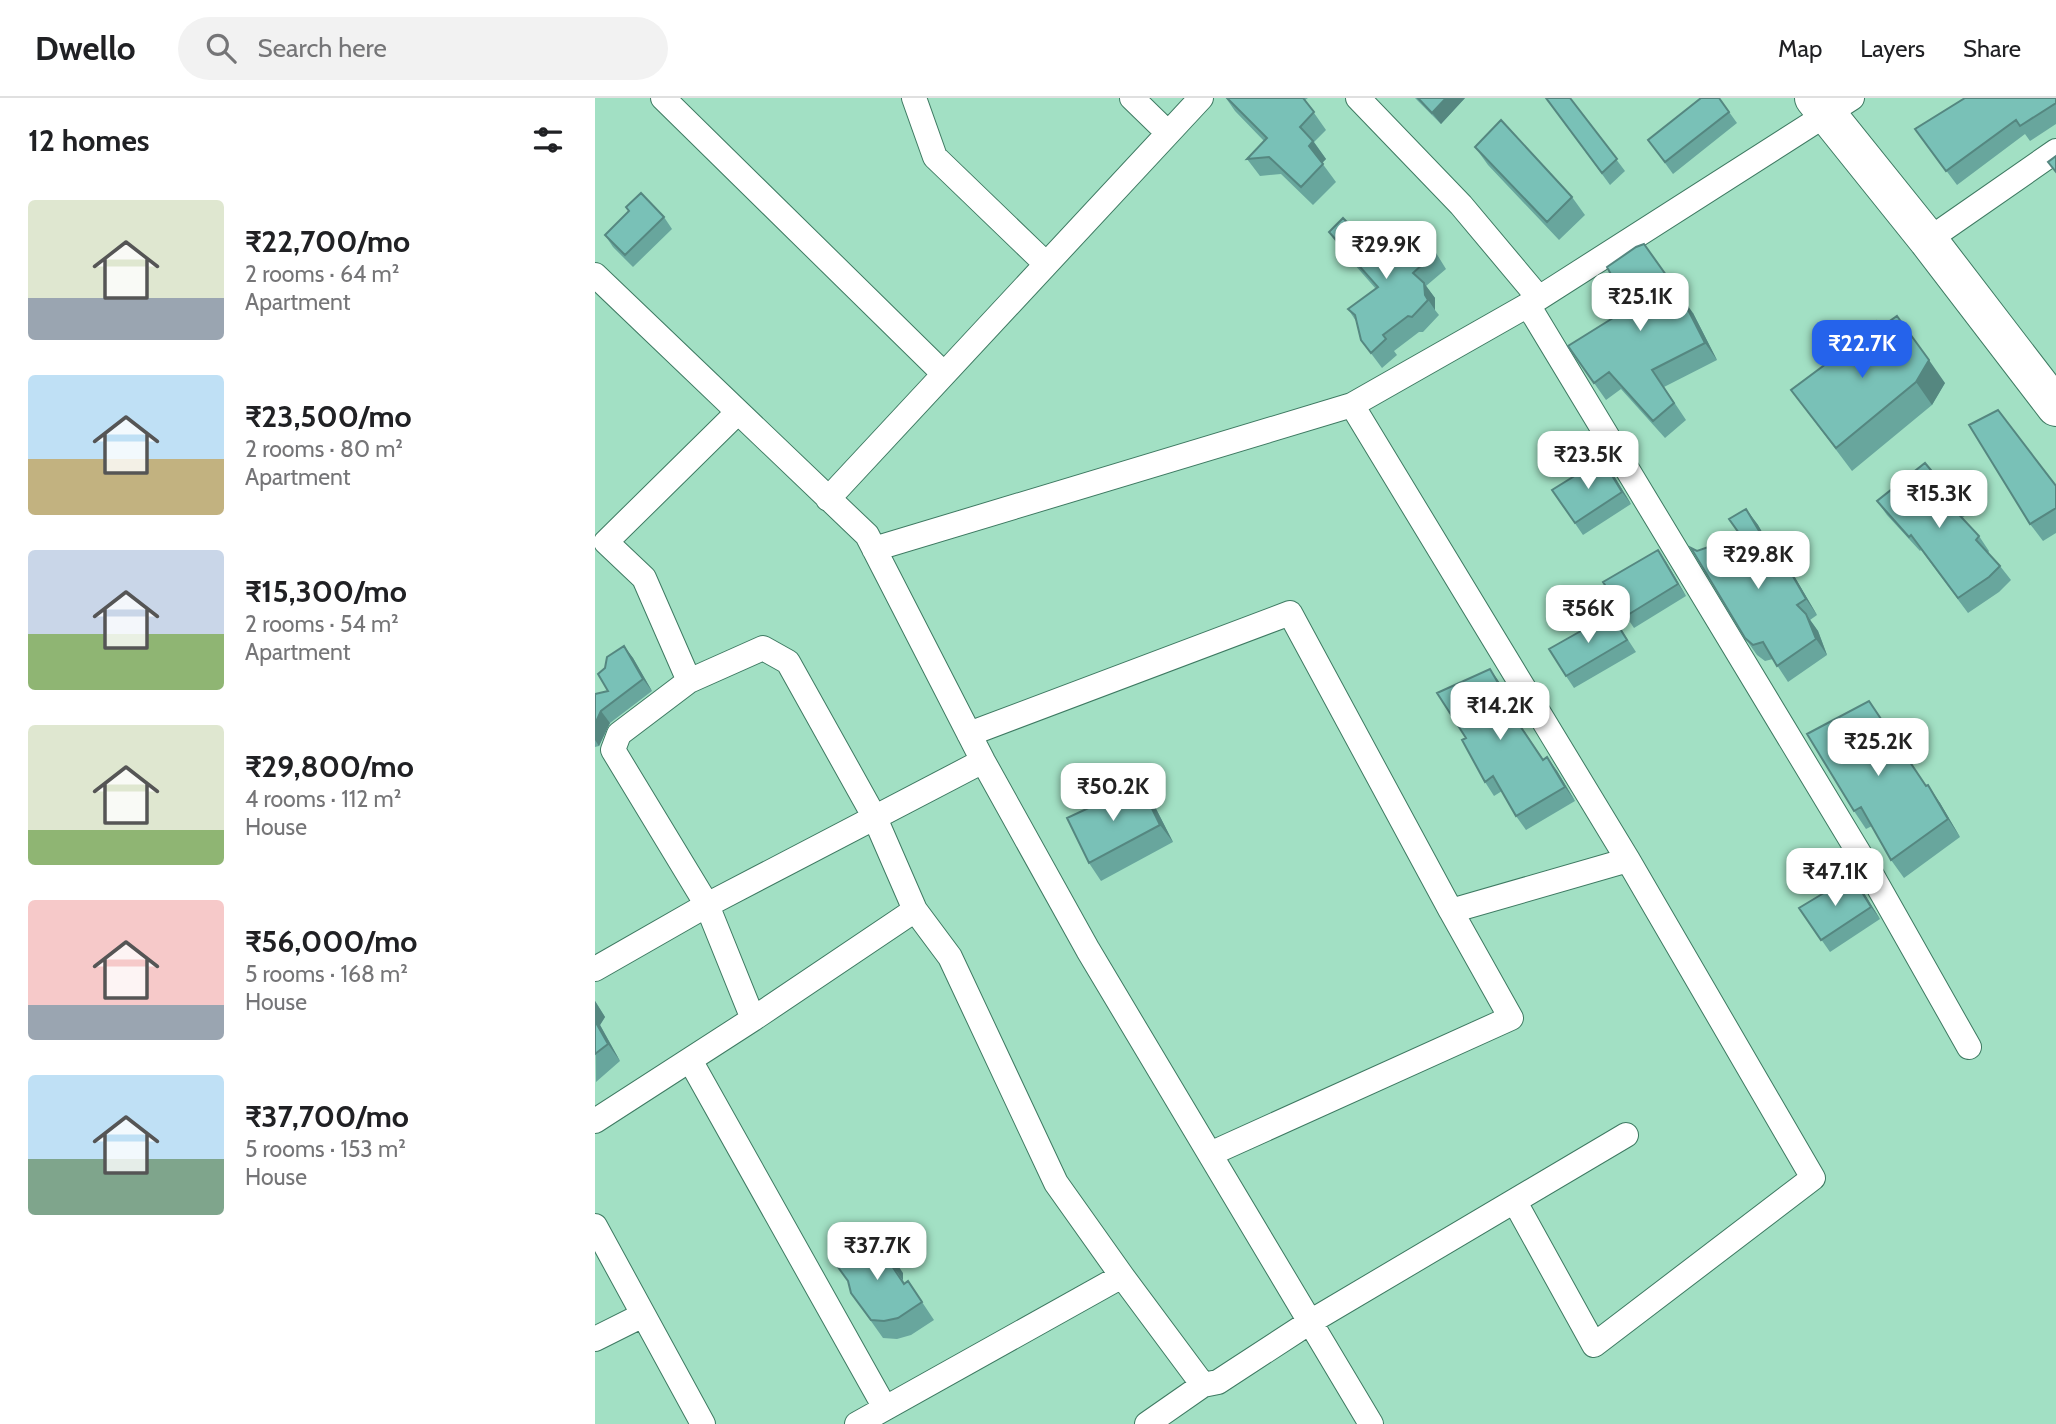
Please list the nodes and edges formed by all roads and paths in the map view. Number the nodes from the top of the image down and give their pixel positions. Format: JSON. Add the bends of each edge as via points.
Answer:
{"nodes":[{"id":1,"x":663,"y":98,"type":"edge"},
{"id":2,"x":914,"y":98,"type":"edge"},
{"id":3,"x":1132,"y":98,"type":"edge"},
{"id":4,"x":1201,"y":98,"type":"edge"},
{"id":5,"x":1359,"y":98,"type":"edge"},
{"id":6,"x":1831,"y":103,"type":"edge"},
{"id":7,"x":1168,"y":133,"type":"junction"},
{"id":8,"x":2056,"y":150,"type":"edge"},
{"id":9,"x":1928,"y":240,"type":"junction"},
{"id":10,"x":1046,"y":264,"type":"junction"},
{"id":11,"x":595,"y":275,"type":"edge"},
{"id":12,"x":1533,"y":301,"type":"junction"},
{"id":13,"x":944,"y":373,"type":"junction"},
{"id":14,"x":1352,"y":405,"type":"junction"},
{"id":15,"x":2056,"y":407,"type":"edge"},
{"id":16,"x":738,"y":412,"type":"junction"},
{"id":17,"x":828,"y":499,"type":"junction"},
{"id":18,"x":599,"y":543,"type":"edge"},
{"id":19,"x":874,"y":549,"type":"junction"},
{"id":20,"x":689,"y":681,"type":"junction"},
{"id":21,"x":969,"y":734,"type":"junction"},
{"id":22,"x":983,"y":761,"type":"junction"},
{"id":23,"x":875,"y":818,"type":"junction"},
{"id":24,"x":1628,"y":860,"type":"junction"},
{"id":25,"x":706,"y":905,"type":"junction"},
{"id":26,"x":915,"y":911,"type":"junction"},
{"id":27,"x":1451,"y":911,"type":"junction"},
{"id":28,"x":595,"y":969,"type":"edge"},
{"id":29,"x":753,"y":1019,"type":"junction"},
{"id":30,"x":1969,"y":1047,"type":"dead end"},
{"id":31,"x":689,"y":1060,"type":"junction"},
{"id":32,"x":595,"y":1121,"type":"edge"},
{"id":33,"x":1626,"y":1135,"type":"dead end"},
{"id":34,"x":1210,"y":1154,"type":"junction"},
{"id":35,"x":1515,"y":1202,"type":"junction"},
{"id":36,"x":595,"y":1226,"type":"edge"},
{"id":37,"x":1122,"y":1276,"type":"junction"},
{"id":38,"x":643,"y":1315,"type":"junction"},
{"id":39,"x":1310,"y":1322,"type":"junction"},
{"id":40,"x":595,"y":1339,"type":"edge"},
{"id":41,"x":1203,"y":1385,"type":"junction"},
{"id":42,"x":885,"y":1409,"type":"junction"},
{"id":43,"x":703,"y":1424,"type":"edge"},
{"id":44,"x":857,"y":1424,"type":"edge"},
{"id":45,"x":1147,"y":1424,"type":"edge"},
{"id":46,"x":1371,"y":1424,"type":"edge"}],
"edges":[{"from":1,"to":13,"type":"street"},
{"from":2,"to":10,"type":"street","via":[[935,157]]},
{"from":3,"to":7,"type":"street"},
{"from":4,"to":7,"type":"street"},
{"from":5,"to":12,"type":"street","via":[[1461,205]]},
{"from":6,"to":9,"type":"main road"},
{"from":6,"to":12,"type":"street"},
{"from":7,"to":10,"type":"street"},
{"from":8,"to":9,"type":"street"},
{"from":9,"to":15,"type":"main road"},
{"from":10,"to":13,"type":"street"},
{"from":11,"to":16,"type":"street"},
{"from":12,"to":14,"type":"street"},
{"from":12,"to":30,"type":"street"},
{"from":13,"to":17,"type":"street"},
{"from":14,"to":19,"type":"street"},
{"from":14,"to":24,"type":"street"},
{"from":16,"to":17,"type":"street"},
{"from":16,"to":18,"type":"street"},
{"from":17,"to":19,"type":"street","via":[[867,536]]},
{"from":18,"to":20,"type":"street","via":[[644,578]]},
{"from":19,"to":21,"type":"street"},
{"from":20,"to":23,"type":"street","via":[[763,648],[788,662]]},
{"from":20,"to":25,"type":"street","via":[[619,734],[613,750]]},
{"from":21,"to":22,"type":"street"},
{"from":21,"to":27,"type":"street","via":[[1290,613]]},
{"from":22,"to":23,"type":"street"},
{"from":22,"to":34,"type":"street","via":[[1088,950]]},
{"from":23,"to":25,"type":"street"},
{"from":23,"to":26,"type":"street"},
{"from":24,"to":27,"type":"street"},
{"from":24,"to":35,"type":"street","via":[[1813,1178],[1594,1345]]},
{"from":25,"to":28,"type":"street"},
{"from":25,"to":29,"type":"street"},
{"from":26,"to":29,"type":"street"},
{"from":26,"to":37,"type":"street","via":[[950,957],[1056,1183]]},
{"from":27,"to":34,"type":"street","via":[[1511,1018]]},
{"from":29,"to":31,"type":"street"},
{"from":31,"to":32,"type":"street"},
{"from":31,"to":42,"type":"street"},
{"from":33,"to":35,"type":"street"},
{"from":34,"to":39,"type":"street"},
{"from":35,"to":39,"type":"street"},
{"from":36,"to":38,"type":"street"},
{"from":37,"to":41,"type":"street"},
{"from":37,"to":42,"type":"street"},
{"from":38,"to":40,"type":"street"},
{"from":38,"to":43,"type":"street"},
{"from":39,"to":41,"type":"street","via":[[1218,1382]]},
{"from":39,"to":46,"type":"street"},
{"from":41,"to":45,"type":"street"},
{"from":42,"to":44,"type":"street"}]}
